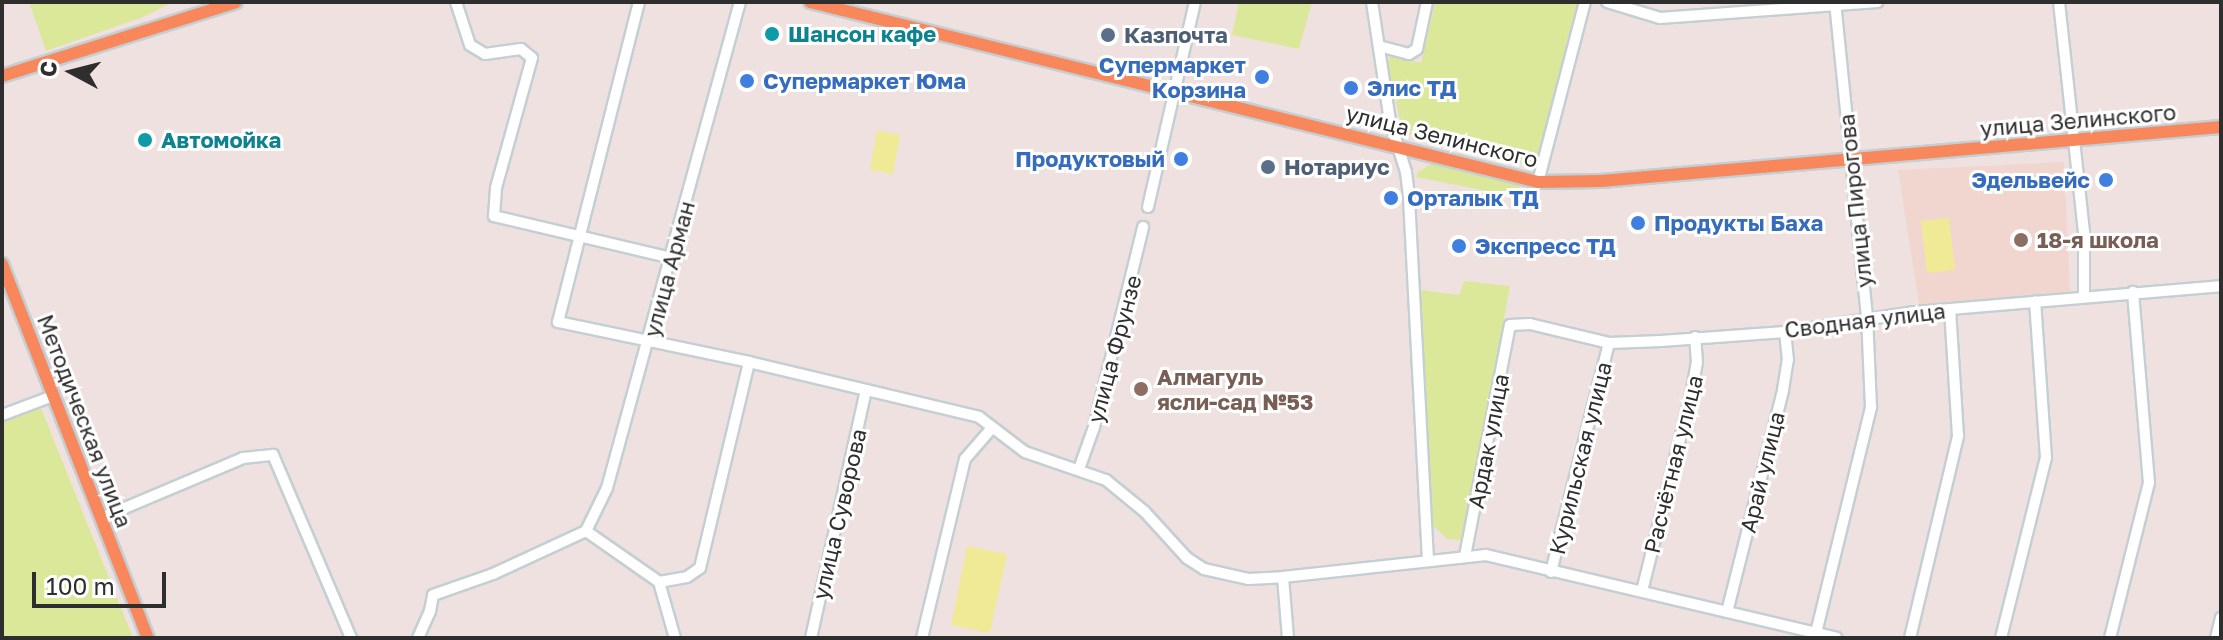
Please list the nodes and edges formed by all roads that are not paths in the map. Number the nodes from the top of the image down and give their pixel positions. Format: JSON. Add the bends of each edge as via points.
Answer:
{"nodes":[{"id":1,"x":236,"y":2,"type":"edge"},
{"id":2,"x":456,"y":2,"type":"edge"},
{"id":3,"x":639,"y":2,"type":"edge"},
{"id":4,"x":740,"y":2,"type":"edge"},
{"id":5,"x":810,"y":2,"type":"edge"},
{"id":6,"x":1195,"y":2,"type":"edge"},
{"id":7,"x":1372,"y":2,"type":"edge"},
{"id":8,"x":1427,"y":2,"type":"edge"},
{"id":9,"x":1585,"y":2,"type":"edge"},
{"id":10,"x":1607,"y":2,"type":"edge"},
{"id":11,"x":1877,"y":2,"type":"edge"},
{"id":12,"x":2059,"y":2,"type":"edge"},
{"id":13,"x":1836,"y":4,"type":"edge"},
{"id":14,"x":1379,"y":46,"type":"junction"},
{"id":15,"x":2,"y":76,"type":"edge"},
{"id":16,"x":1174,"y":92,"type":"junction"},
{"id":17,"x":2221,"y":127,"type":"edge"},
{"id":18,"x":2075,"y":140,"type":"junction"},
{"id":19,"x":1397,"y":145,"type":"junction"},
{"id":20,"x":1851,"y":161,"type":"junction"},
{"id":21,"x":1538,"y":182,"type":"junction"},
{"id":22,"x":1148,"y":207,"type":"dead end"},
{"id":23,"x":1143,"y":227,"type":"dead end"},
{"id":24,"x":581,"y":234,"type":"junction"},
{"id":25,"x":672,"y":258,"type":"junction"},
{"id":26,"x":2,"y":264,"type":"edge"},
{"id":27,"x":2221,"y":286,"type":"edge"},
{"id":28,"x":2133,"y":292,"type":"junction"},
{"id":29,"x":2084,"y":296,"type":"junction"},
{"id":30,"x":2035,"y":301,"type":"junction"},
{"id":31,"x":1950,"y":309,"type":"junction"},
{"id":32,"x":1867,"y":317,"type":"junction"},
{"id":33,"x":1510,"y":325,"type":"joint"},
{"id":34,"x":1785,"y":332,"type":"junction"},
{"id":35,"x":1695,"y":337,"type":"junction"},
{"id":36,"x":650,"y":341,"type":"junction"},
{"id":37,"x":1609,"y":343,"type":"junction"},
{"id":38,"x":749,"y":362,"type":"junction"},
{"id":39,"x":866,"y":390,"type":"junction"},
{"id":40,"x":53,"y":396,"type":"junction"},
{"id":41,"x":2,"y":415,"type":"edge"},
{"id":42,"x":991,"y":429,"type":"junction"},
{"id":43,"x":1079,"y":469,"type":"junction"},
{"id":44,"x":101,"y":518,"type":"junction"},
{"id":45,"x":586,"y":531,"type":"junction"},
{"id":46,"x":1465,"y":556,"type":"junction"},
{"id":47,"x":1428,"y":561,"type":"junction"},
{"id":48,"x":1551,"y":572,"type":"junction"},
{"id":49,"x":1283,"y":577,"type":"junction"},
{"id":50,"x":659,"y":582,"type":"junction"},
{"id":51,"x":1642,"y":591,"type":"junction"},
{"id":52,"x":1727,"y":612,"type":"junction"},
{"id":53,"x":2221,"y":618,"type":"edge"},
{"id":54,"x":1816,"y":633,"type":"junction"},
{"id":55,"x":421,"y":637,"type":"edge"},
{"id":56,"x":148,"y":638,"type":"edge"},
{"id":57,"x":351,"y":638,"type":"edge"},
{"id":58,"x":675,"y":638,"type":"edge"},
{"id":59,"x":811,"y":638,"type":"edge"},
{"id":60,"x":922,"y":638,"type":"edge"},
{"id":61,"x":1288,"y":638,"type":"edge"},
{"id":62,"x":1836,"y":638,"type":"edge"},
{"id":63,"x":1910,"y":638,"type":"edge"},
{"id":64,"x":2001,"y":638,"type":"edge"},
{"id":65,"x":2110,"y":638,"type":"edge"},
{"id":66,"x":2216,"y":638,"type":"edge"}],
"edges":[{"from":1,"to":15,"type":"main road"},
{"from":2,"to":24,"type":"street","via":[[470,45],[485,54],[521,49],[532,58],[496,188],[494,216]]},
{"from":3,"to":24,"type":"street"},
{"from":4,"to":25,"type":"street","name":"улица Арман"},
{"from":5,"to":16,"type":"main road","name":"улица Зелинского"},
{"from":6,"to":16,"type":"street"},
{"from":7,"to":14,"type":"street"},
{"from":8,"to":14,"type":"street","via":[[1417,49],[1409,54]]},
{"from":9,"to":21,"type":"street"},
{"from":10,"to":13,"type":"street","via":[[1660,18]]},
{"from":11,"to":13,"type":"street"},
{"from":12,"to":18,"type":"street"},
{"from":13,"to":20,"type":"street","name":"улица Пирогова"},
{"from":14,"to":19,"type":"street"},
{"from":16,"to":19,"type":"main road","name":"улица Зелинского"},
{"from":16,"to":22,"type":"street"},
{"from":17,"to":18,"type":"main road","name":"улица Зелинского"},
{"from":18,"to":20,"type":"main road","name":"улица Зелинского"},
{"from":18,"to":29,"type":"street"},
{"from":19,"to":21,"type":"main road","name":"улица Зелинского"},
{"from":19,"to":47,"type":"street","via":[[1409,198]]},
{"from":20,"to":21,"type":"main road","name":"улица Зелинского"},
{"from":20,"to":32,"type":"street","name":"улица Пирогова"},
{"from":23,"to":43,"type":"street","name":"улица Фрунзе"},
{"from":24,"to":25,"type":"street"},
{"from":24,"to":36,"type":"street","via":[[558,322]]},
{"from":25,"to":36,"type":"street","name":"улица Арман"},
{"from":26,"to":40,"type":"main road","name":"Методическая улица"},
{"from":27,"to":28,"type":"street","name":"Сводная улица"},
{"from":28,"to":29,"type":"street","name":"Сводная улица"},
{"from":28,"to":65,"type":"street","via":[[2149,483]]},
{"from":29,"to":30,"type":"street","name":"Сводная улица"},
{"from":30,"to":31,"type":"street","name":"Сводная улица"},
{"from":30,"to":64,"type":"street","via":[[2046,458]]},
{"from":31,"to":32,"type":"street","name":"Сводная улица"},
{"from":31,"to":63,"type":"street","via":[[1958,436]]},
{"from":32,"to":34,"type":"street","name":"Сводная улица"},
{"from":32,"to":54,"type":"street","name":"улица Пирогова","via":[[1871,407]]},
{"from":33,"to":37,"type":"street","name":"Сводная улица","via":[[1530,324]]},
{"from":33,"to":46,"type":"street","name":"Ардак улица"},
{"from":34,"to":35,"type":"street","name":"Сводная улица"},
{"from":34,"to":52,"type":"street","name":"Арай улица","via":[[1783,390]]},
{"from":35,"to":37,"type":"street","name":"Сводная улица"},
{"from":35,"to":51,"type":"street","name":"Расчётная улица","via":[[1692,390]]},
{"from":36,"to":38,"type":"street"},
{"from":36,"to":45,"type":"street","name":"улица Арман","via":[[607,488]]},
{"from":37,"to":48,"type":"street","name":"Курильская улица"},
{"from":38,"to":39,"type":"street"},
{"from":38,"to":50,"type":"street","via":[[700,568],[687,577]]},
{"from":39,"to":42,"type":"street","via":[[979,417]]},
{"from":39,"to":59,"type":"street","name":"улица Суворова"},
{"from":40,"to":41,"type":"street"},
{"from":40,"to":44,"type":"main road","name":"Методическая улица"},
{"from":42,"to":43,"type":"street","via":[[1025,452]]},
{"from":42,"to":60,"type":"street","via":[[965,459]]},
{"from":43,"to":49,"type":"street","via":[[1106,480],[1204,569],[1248,579]]},
{"from":44,"to":56,"type":"main road","name":"Методическая улица"},
{"from":44,"to":57,"type":"street","via":[[243,458],[273,455]]},
{"from":45,"to":50,"type":"street"},
{"from":45,"to":55,"type":"street","via":[[433,595]]},
{"from":46,"to":47,"type":"street"},
{"from":46,"to":48,"type":"street","via":[[1486,555]]},
{"from":47,"to":49,"type":"street"},
{"from":48,"to":51,"type":"street"},
{"from":49,"to":61,"type":"street"},
{"from":50,"to":58,"type":"street"},
{"from":51,"to":52,"type":"street"},
{"from":52,"to":54,"type":"street"},
{"from":53,"to":66,"type":"street"},
{"from":54,"to":62,"type":"street"}]}
